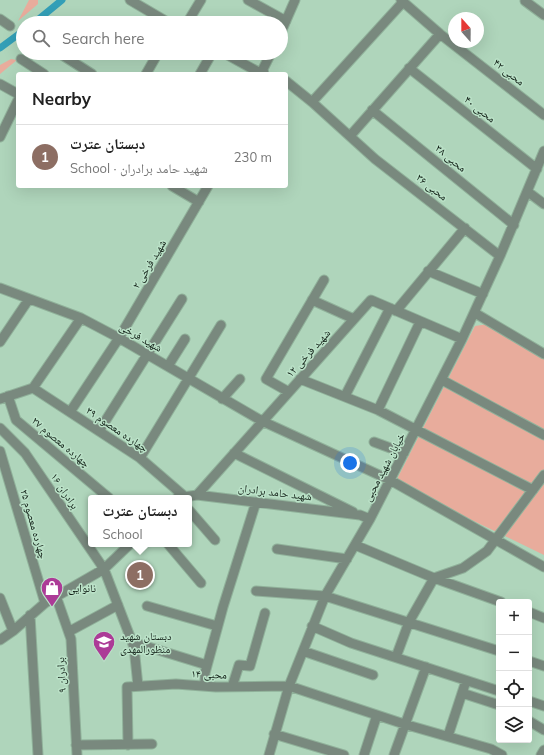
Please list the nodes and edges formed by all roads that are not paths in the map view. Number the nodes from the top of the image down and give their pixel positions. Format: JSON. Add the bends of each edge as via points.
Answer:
{"nodes":[{"id":1,"x":130,"y":0,"type":"edge"},
{"id":2,"x":201,"y":0,"type":"edge"},
{"id":3,"x":248,"y":0,"type":"edge"},
{"id":4,"x":296,"y":0,"type":"edge"},
{"id":5,"x":402,"y":1,"type":"edge"},
{"id":6,"x":525,"y":1,"type":"dead end"},
{"id":7,"x":544,"y":15,"type":"edge"},
{"id":8,"x":157,"y":16,"type":"edge"},
{"id":9,"x":191,"y":16,"type":"edge"},
{"id":10,"x":277,"y":16,"type":"edge"},
{"id":11,"x":288,"y":17,"type":"edge"},
{"id":12,"x":0,"y":19,"type":"edge"},
{"id":13,"x":10,"y":26,"type":"dead end"},
{"id":14,"x":440,"y":34,"type":"junction"},
{"id":15,"x":23,"y":60,"type":"edge"},
{"id":16,"x":70,"y":60,"type":"edge"},
{"id":17,"x":154,"y":60,"type":"edge"},
{"id":18,"x":208,"y":60,"type":"edge"},
{"id":19,"x":237,"y":60,"type":"edge"},
{"id":20,"x":268,"y":60,"type":"edge"},
{"id":21,"x":409,"y":68,"type":"junction"},
{"id":22,"x":41,"y":72,"type":"edge"},
{"id":23,"x":89,"y":72,"type":"edge"},
{"id":24,"x":147,"y":72,"type":"edge"},
{"id":25,"x":201,"y":72,"type":"edge"},
{"id":26,"x":259,"y":72,"type":"edge"},
{"id":27,"x":263,"y":72,"type":"edge"},
{"id":28,"x":288,"y":83,"type":"edge"},
{"id":29,"x":0,"y":84,"type":"edge"},
{"id":30,"x":16,"y":93,"type":"edge"},
{"id":31,"x":312,"y":102,"type":"junction"},
{"id":32,"x":16,"y":104,"type":"edge"},
{"id":33,"x":372,"y":110,"type":"junction"},
{"id":34,"x":544,"y":115,"type":"edge"},
{"id":35,"x":350,"y":136,"type":"junction"},
{"id":36,"x":0,"y":137,"type":"edge"},
{"id":37,"x":544,"y":151,"type":"edge"},
{"id":38,"x":537,"y":169,"type":"junction"},
{"id":39,"x":175,"y":188,"type":"edge"},
{"id":40,"x":207,"y":188,"type":"edge"},
{"id":41,"x":528,"y":192,"type":"junction"},
{"id":42,"x":199,"y":202,"type":"junction"},
{"id":43,"x":544,"y":204,"type":"edge"},
{"id":44,"x":514,"y":225,"type":"junction"},
{"id":45,"x":464,"y":228,"type":"junction"},
{"id":46,"x":500,"y":256,"type":"junction"},
{"id":47,"x":428,"y":271,"type":"junction"},
{"id":48,"x":324,"y":280,"type":"dead end"},
{"id":49,"x":0,"y":288,"type":"edge"},
{"id":50,"x":483,"y":294,"type":"junction"},
{"id":51,"x":30,"y":298,"type":"junction"},
{"id":52,"x":182,"y":299,"type":"dead end"},
{"id":53,"x":312,"y":300,"type":"junction"},
{"id":54,"x":393,"y":310,"type":"junction"},
{"id":55,"x":475,"y":313,"type":"junction"},
{"id":56,"x":81,"y":318,"type":"junction"},
{"id":57,"x":354,"y":319,"type":"junction"},
{"id":58,"x":420,"y":322,"type":"junction"},
{"id":59,"x":221,"y":325,"type":"dead end"},
{"id":60,"x":119,"y":338,"type":"junction"},
{"id":61,"x":185,"y":339,"type":"dead end"},
{"id":62,"x":462,"y":339,"type":"junction"},
{"id":63,"x":0,"y":342,"type":"edge"},
{"id":64,"x":544,"y":354,"type":"edge"},
{"id":65,"x":148,"y":355,"type":"junction"},
{"id":66,"x":168,"y":366,"type":"junction"},
{"id":67,"x":189,"y":378,"type":"junction"},
{"id":68,"x":240,"y":379,"type":"dead end"},
{"id":69,"x":300,"y":379,"type":"junction"},
{"id":70,"x":442,"y":380,"type":"junction"},
{"id":71,"x":33,"y":388,"type":"junction"},
{"id":72,"x":289,"y":392,"type":"junction"},
{"id":73,"x":345,"y":396,"type":"junction"},
{"id":74,"x":4,"y":398,"type":"edge"},
{"id":75,"x":222,"y":399,"type":"junction"},
{"id":76,"x":378,"y":410,"type":"junction"},
{"id":77,"x":70,"y":412,"type":"junction"},
{"id":78,"x":262,"y":421,"type":"junction"},
{"id":79,"x":0,"y":428,"type":"edge"},
{"id":80,"x":417,"y":429,"type":"junction"},
{"id":81,"x":99,"y":431,"type":"junction"},
{"id":82,"x":544,"y":435,"type":"edge"},
{"id":83,"x":374,"y":442,"type":"dead end"},
{"id":84,"x":0,"y":451,"type":"edge"},
{"id":85,"x":234,"y":453,"type":"junction"},
{"id":86,"x":404,"y":453,"type":"junction"},
{"id":87,"x":140,"y":458,"type":"junction"},
{"id":88,"x":544,"y":475,"type":"edge"},
{"id":89,"x":390,"y":480,"type":"junction"},
{"id":90,"x":533,"y":490,"type":"junction"},
{"id":91,"x":105,"y":495,"type":"edge"},
{"id":92,"x":178,"y":495,"type":"edge"},
{"id":93,"x":197,"y":495,"type":"junction"},
{"id":94,"x":192,"y":496,"type":"edge"},
{"id":95,"x":256,"y":502,"type":"junction"},
{"id":96,"x":192,"y":513,"type":"edge"},
{"id":97,"x":360,"y":515,"type":"junction"},
{"id":98,"x":370,"y":519,"type":"junction"},
{"id":99,"x":215,"y":540,"type":"dead end"},
{"id":100,"x":495,"y":541,"type":"junction"},
{"id":101,"x":355,"y":545,"type":"junction"},
{"id":102,"x":88,"y":546,"type":"edge"},
{"id":103,"x":89,"y":547,"type":"edge"},
{"id":104,"x":127,"y":547,"type":"edge"},
{"id":105,"x":171,"y":547,"type":"edge"},
{"id":106,"x":277,"y":549,"type":"dead end"},
{"id":107,"x":347,"y":559,"type":"junction"},
{"id":108,"x":544,"y":567,"type":"edge"},
{"id":109,"x":104,"y":569,"type":"junction"},
{"id":110,"x":434,"y":578,"type":"junction"},
{"id":111,"x":201,"y":583,"type":"dead end"},
{"id":112,"x":256,"y":591,"type":"dead end"},
{"id":113,"x":56,"y":596,"type":"junction"},
{"id":114,"x":325,"y":596,"type":"junction"},
{"id":115,"x":0,"y":598,"type":"edge"},
{"id":116,"x":496,"y":600,"type":"edge"},
{"id":117,"x":45,"y":603,"type":"junction"},
{"id":118,"x":118,"y":605,"type":"junction"},
{"id":119,"x":147,"y":606,"type":"dead end"},
{"id":120,"x":265,"y":613,"type":"dead end"},
{"id":121,"x":532,"y":613,"type":"edge"},
{"id":122,"x":30,"y":614,"type":"junction"},
{"id":123,"x":544,"y":618,"type":"edge"},
{"id":124,"x":409,"y":622,"type":"junction"},
{"id":125,"x":218,"y":626,"type":"junction"},
{"id":126,"x":312,"y":626,"type":"junction"},
{"id":127,"x":13,"y":631,"type":"junction"},
{"id":128,"x":70,"y":631,"type":"junction"},
{"id":129,"x":0,"y":640,"type":"edge"},
{"id":130,"x":132,"y":642,"type":"junction"},
{"id":131,"x":496,"y":650,"type":"edge"},
{"id":132,"x":303,"y":651,"type":"junction"},
{"id":133,"x":396,"y":657,"type":"junction"},
{"id":134,"x":532,"y":662,"type":"edge"},
{"id":135,"x":207,"y":665,"type":"junction"},
{"id":136,"x":544,"y":666,"type":"edge"},
{"id":137,"x":426,"y":667,"type":"junction"},
{"id":138,"x":373,"y":674,"type":"dead end"},
{"id":139,"x":466,"y":681,"type":"junction"},
{"id":140,"x":138,"y":686,"type":"junction"},
{"id":141,"x":205,"y":686,"type":"junction"},
{"id":142,"x":232,"y":686,"type":"junction"},
{"id":143,"x":289,"y":686,"type":"junction"},
{"id":144,"x":496,"y":690,"type":"edge"},
{"id":145,"x":462,"y":693,"type":"junction"},
{"id":146,"x":532,"y":702,"type":"edge"},
{"id":147,"x":496,"y":704,"type":"edge"},
{"id":148,"x":544,"y":706,"type":"edge"},
{"id":149,"x":377,"y":715,"type":"junction"},
{"id":150,"x":532,"y":723,"type":"edge"},
{"id":151,"x":404,"y":724,"type":"junction"},
{"id":152,"x":544,"y":730,"type":"edge"},
{"id":153,"x":274,"y":734,"type":"junction"},
{"id":154,"x":448,"y":736,"type":"junction"},
{"id":155,"x":152,"y":744,"type":"dead end"},
{"id":156,"x":76,"y":745,"type":"junction"},
{"id":157,"x":128,"y":745,"type":"junction"},
{"id":158,"x":544,"y":750,"type":"edge"},
{"id":159,"x":38,"y":755,"type":"edge"},
{"id":160,"x":77,"y":755,"type":"edge"},
{"id":161,"x":269,"y":755,"type":"edge"},
{"id":162,"x":344,"y":755,"type":"edge"},
{"id":163,"x":364,"y":755,"type":"edge"},
{"id":164,"x":394,"y":755,"type":"edge"},
{"id":165,"x":502,"y":755,"type":"edge"},
{"id":166,"x":541,"y":755,"type":"edge"}],
"edges":[{"from":1,"to":8,"type":"street"},
{"from":2,"to":9,"type":"street"},
{"from":3,"to":10,"type":"street"},
{"from":4,"to":11,"type":"street"},
{"from":5,"to":14,"type":"street","name":"محبی ۴۲"},
{"from":5,"to":31,"type":"street"},
{"from":6,"to":7,"type":"street"},
{"from":12,"to":13,"type":"street"},
{"from":14,"to":21,"type":"street"},
{"from":14,"to":34,"type":"street","name":"محبی ۴۲"},
{"from":15,"to":22,"type":"street"},
{"from":16,"to":23,"type":"street"},
{"from":17,"to":24,"type":"street"},
{"from":18,"to":25,"type":"street"},
{"from":19,"to":26,"type":"street"},
{"from":20,"to":27,"type":"street"},
{"from":21,"to":33,"type":"street"},
{"from":21,"to":38,"type":"street","name":"محبی ۴۰"},
{"from":28,"to":31,"type":"street","name":"محبی ۳۶"},
{"from":29,"to":30,"type":"street"},
{"from":31,"to":35,"type":"street","name":"محبی ۳۶"},
{"from":32,"to":36,"type":"street"},
{"from":33,"to":35,"type":"street"},
{"from":33,"to":44,"type":"street","name":"محبی ۳۸"},
{"from":35,"to":45,"type":"street","name":"محبی ۳۶","via":[[375,159]]},
{"from":37,"to":38,"type":"street","name":"خیابان شهید محبی"},
{"from":38,"to":41,"type":"street","name":"خیابان شهید محبی"},
{"from":39,"to":42,"type":"street"},
{"from":40,"to":42,"type":"street","name":"شهید فرخی ۲"},
{"from":41,"to":43,"type":"street"},
{"from":41,"to":44,"type":"street","name":"خیابان شهید محبی"},
{"from":42,"to":60,"type":"street","name":"شهید فرخی ۲"},
{"from":44,"to":46,"type":"street","name":"خیابان شهید محبی"},
{"from":45,"to":46,"type":"street","name":"محبی ۳۶"},
{"from":45,"to":47,"type":"street"},
{"from":46,"to":50,"type":"street","name":"خیابان شهید محبی"},
{"from":47,"to":50,"type":"street"},
{"from":47,"to":54,"type":"street"},
{"from":48,"to":53,"type":"street"},
{"from":49,"to":51,"type":"street","name":"شهید فرخی"},
{"from":50,"to":55,"type":"street","name":"خیابان شهید محبی"},
{"from":51,"to":56,"type":"street","name":"شهید فرخی"},
{"from":51,"to":63,"type":"street"},
{"from":52,"to":65,"type":"street"},
{"from":53,"to":57,"type":"street"},
{"from":53,"to":72,"type":"street","via":[[266,379]]},
{"from":54,"to":57,"type":"street","name":"شهید فرخی ۱۲","via":[[371,300]]},
{"from":54,"to":58,"type":"street"},
{"from":54,"to":73,"type":"street"},
{"from":55,"to":62,"type":"street","name":"خیابان شهید محبی"},
{"from":55,"to":64,"type":"street"},
{"from":56,"to":60,"type":"street","name":"شهید فرخی"},
{"from":56,"to":71,"type":"street"},
{"from":57,"to":69,"type":"street","name":"شهید فرخی ۱۲"},
{"from":58,"to":62,"type":"street"},
{"from":58,"to":76,"type":"street"},
{"from":59,"to":67,"type":"street"},
{"from":60,"to":65,"type":"street","name":"شهید فرخی"},
{"from":60,"to":77,"type":"street","name":"شهید فرخی ۲"},
{"from":61,"to":66,"type":"street"},
{"from":62,"to":70,"type":"street","name":"خیابان شهید محبی"},
{"from":65,"to":66,"type":"street","name":"شهید فرخی"},
{"from":65,"to":81,"type":"street"},
{"from":66,"to":67,"type":"street","name":"شهید فرخی"},
{"from":67,"to":75,"type":"street","name":"شهید فرخی"},
{"from":67,"to":87,"type":"street"},
{"from":68,"to":75,"type":"street"},
{"from":69,"to":72,"type":"street","name":"شهید فرخی ۱۲"},
{"from":69,"to":73,"type":"street"},
{"from":70,"to":80,"type":"street","name":"خیابان شهید محبی"},
{"from":70,"to":82,"type":"street"},
{"from":71,"to":74,"type":"street"},
{"from":71,"to":77,"type":"street","name":"چهارده معصوم ۲۹"},
{"from":72,"to":78,"type":"street","name":"شهید فرخی ۱۲"},
{"from":73,"to":76,"type":"street"},
{"from":74,"to":91,"type":"street","name":"چهارده معصوم ۲۷","via":[[16,420]]},
{"from":75,"to":78,"type":"street","name":"شهید فرخی"},
{"from":76,"to":80,"type":"street"},
{"from":77,"to":81,"type":"street","name":"چهارده معصوم ۲۹"},
{"from":78,"to":85,"type":"street","name":"شهید فرخی ۱۲"},
{"from":78,"to":89,"type":"street","name":"شهید فرخی"},
{"from":79,"to":102,"type":"street","name":"برادران ۱۶","via":[[25,453]]},
{"from":80,"to":86,"type":"street","name":"خیابان شهید محبی"},
{"from":80,"to":90,"type":"street"},
{"from":81,"to":87,"type":"street","name":"چهارده معصوم ۲۹"},
{"from":83,"to":86,"type":"street"},
{"from":84,"to":117,"type":"street","name":"چهارده معصوم ۲۵"},
{"from":85,"to":93,"type":"street","name":"شهید فرخی ۱۲"},
{"from":85,"to":97,"type":"street"},
{"from":86,"to":89,"type":"street","name":"خیابان شهید محبی"},
{"from":87,"to":92,"type":"street","name":"چهارده معصوم ۲۹"},
{"from":88,"to":90,"type":"street"},
{"from":89,"to":98,"type":"street","name":"خیابان شهید محبی"},
{"from":89,"to":100,"type":"street","name":"شهید فرخی"},
{"from":90,"to":100,"type":"street"},
{"from":93,"to":94,"type":"street","name":"شهید حامد برادران"},
{"from":93,"to":95,"type":"street","name":"شهید حامد برادران"},
{"from":95,"to":97,"type":"street","name":"شهید حامد برادران"},
{"from":95,"to":125,"type":"street"},
{"from":96,"to":99,"type":"street"},
{"from":97,"to":98,"type":"street","name":"شهید حامد برادران"},
{"from":98,"to":101,"type":"street","name":"خیابان شهید محبی"},
{"from":100,"to":108,"type":"street","name":"شهید فرخی"},
{"from":100,"to":110,"type":"street","via":[[478,560]]},
{"from":101,"to":107,"type":"street","name":"خیابان شهید محبی"},
{"from":101,"to":110,"type":"street"},
{"from":103,"to":109,"type":"street","name":"برادران ۱۶"},
{"from":104,"to":109,"type":"street"},
{"from":105,"to":111,"type":"street"},
{"from":106,"to":107,"type":"street"},
{"from":107,"to":114,"type":"street","name":"خیابان شهید محبی"},
{"from":109,"to":113,"type":"street"},
{"from":109,"to":118,"type":"street","name":"برادران ۱۶"},
{"from":110,"to":116,"type":"street"},
{"from":110,"to":124,"type":"street"},
{"from":112,"to":114,"type":"street"},
{"from":113,"to":117,"type":"street"},
{"from":113,"to":128,"type":"street","name":"برادران ۹"},
{"from":114,"to":124,"type":"street"},
{"from":114,"to":126,"type":"street","name":"خیابان شهید محبی"},
{"from":115,"to":127,"type":"street"},
{"from":117,"to":122,"type":"street"},
{"from":118,"to":128,"type":"street"},
{"from":118,"to":130,"type":"street","name":"برادران ۱۶"},
{"from":119,"to":125,"type":"street"},
{"from":120,"to":142,"type":"street","via":[[250,666],[238,666]]},
{"from":121,"to":123,"type":"street"},
{"from":122,"to":127,"type":"street"},
{"from":122,"to":159,"type":"street"},
{"from":124,"to":131,"type":"street"},
{"from":124,"to":133,"type":"street"},
{"from":125,"to":135,"type":"street"},
{"from":126,"to":132,"type":"street","name":"خیابان شهید محبی"},
{"from":126,"to":133,"type":"street","via":[[351,643]]},
{"from":127,"to":129,"type":"street"},
{"from":128,"to":156,"type":"street","name":"برادران ۹"},
{"from":130,"to":135,"type":"street"},
{"from":130,"to":140,"type":"street","name":"برادران ۱۶"},
{"from":132,"to":138,"type":"street"},
{"from":132,"to":143,"type":"street","name":"خیابان شهید محبی"},
{"from":133,"to":137,"type":"street"},
{"from":134,"to":136,"type":"street"},
{"from":135,"to":141,"type":"street"},
{"from":137,"to":139,"type":"street"},
{"from":137,"to":151,"type":"street"},
{"from":139,"to":144,"type":"street"},
{"from":139,"to":145,"type":"street"},
{"from":140,"to":141,"type":"street","name":"محبی ۱۴"},
{"from":140,"to":157,"type":"street","name":"محبی ۱۴","via":[[127,687]]},
{"from":141,"to":142,"type":"street","name":"محبی ۱۴"},
{"from":142,"to":143,"type":"street","name":"محبی ۱۴"},
{"from":143,"to":149,"type":"street","name":"محبی ۱۴"},
{"from":143,"to":153,"type":"street","name":"خیابان شهید محبی"},
{"from":145,"to":147,"type":"street"},
{"from":145,"to":154,"type":"street"},
{"from":146,"to":148,"type":"street"},
{"from":149,"to":151,"type":"street","name":"محبی ۱۴"},
{"from":149,"to":163,"type":"street"},
{"from":150,"to":152,"type":"street"},
{"from":151,"to":154,"type":"street","name":"محبی ۱۴"},
{"from":151,"to":164,"type":"street"},
{"from":153,"to":161,"type":"street","name":"خیابان شهید محبی"},
{"from":153,"to":162,"type":"street"},
{"from":154,"to":165,"type":"street","name":"محبی ۱۴","via":[[491,749]]},
{"from":155,"to":157,"type":"street"},
{"from":156,"to":157,"type":"street"},
{"from":156,"to":160,"type":"street","name":"برادران ۹"},
{"from":158,"to":166,"type":"street"}]}
